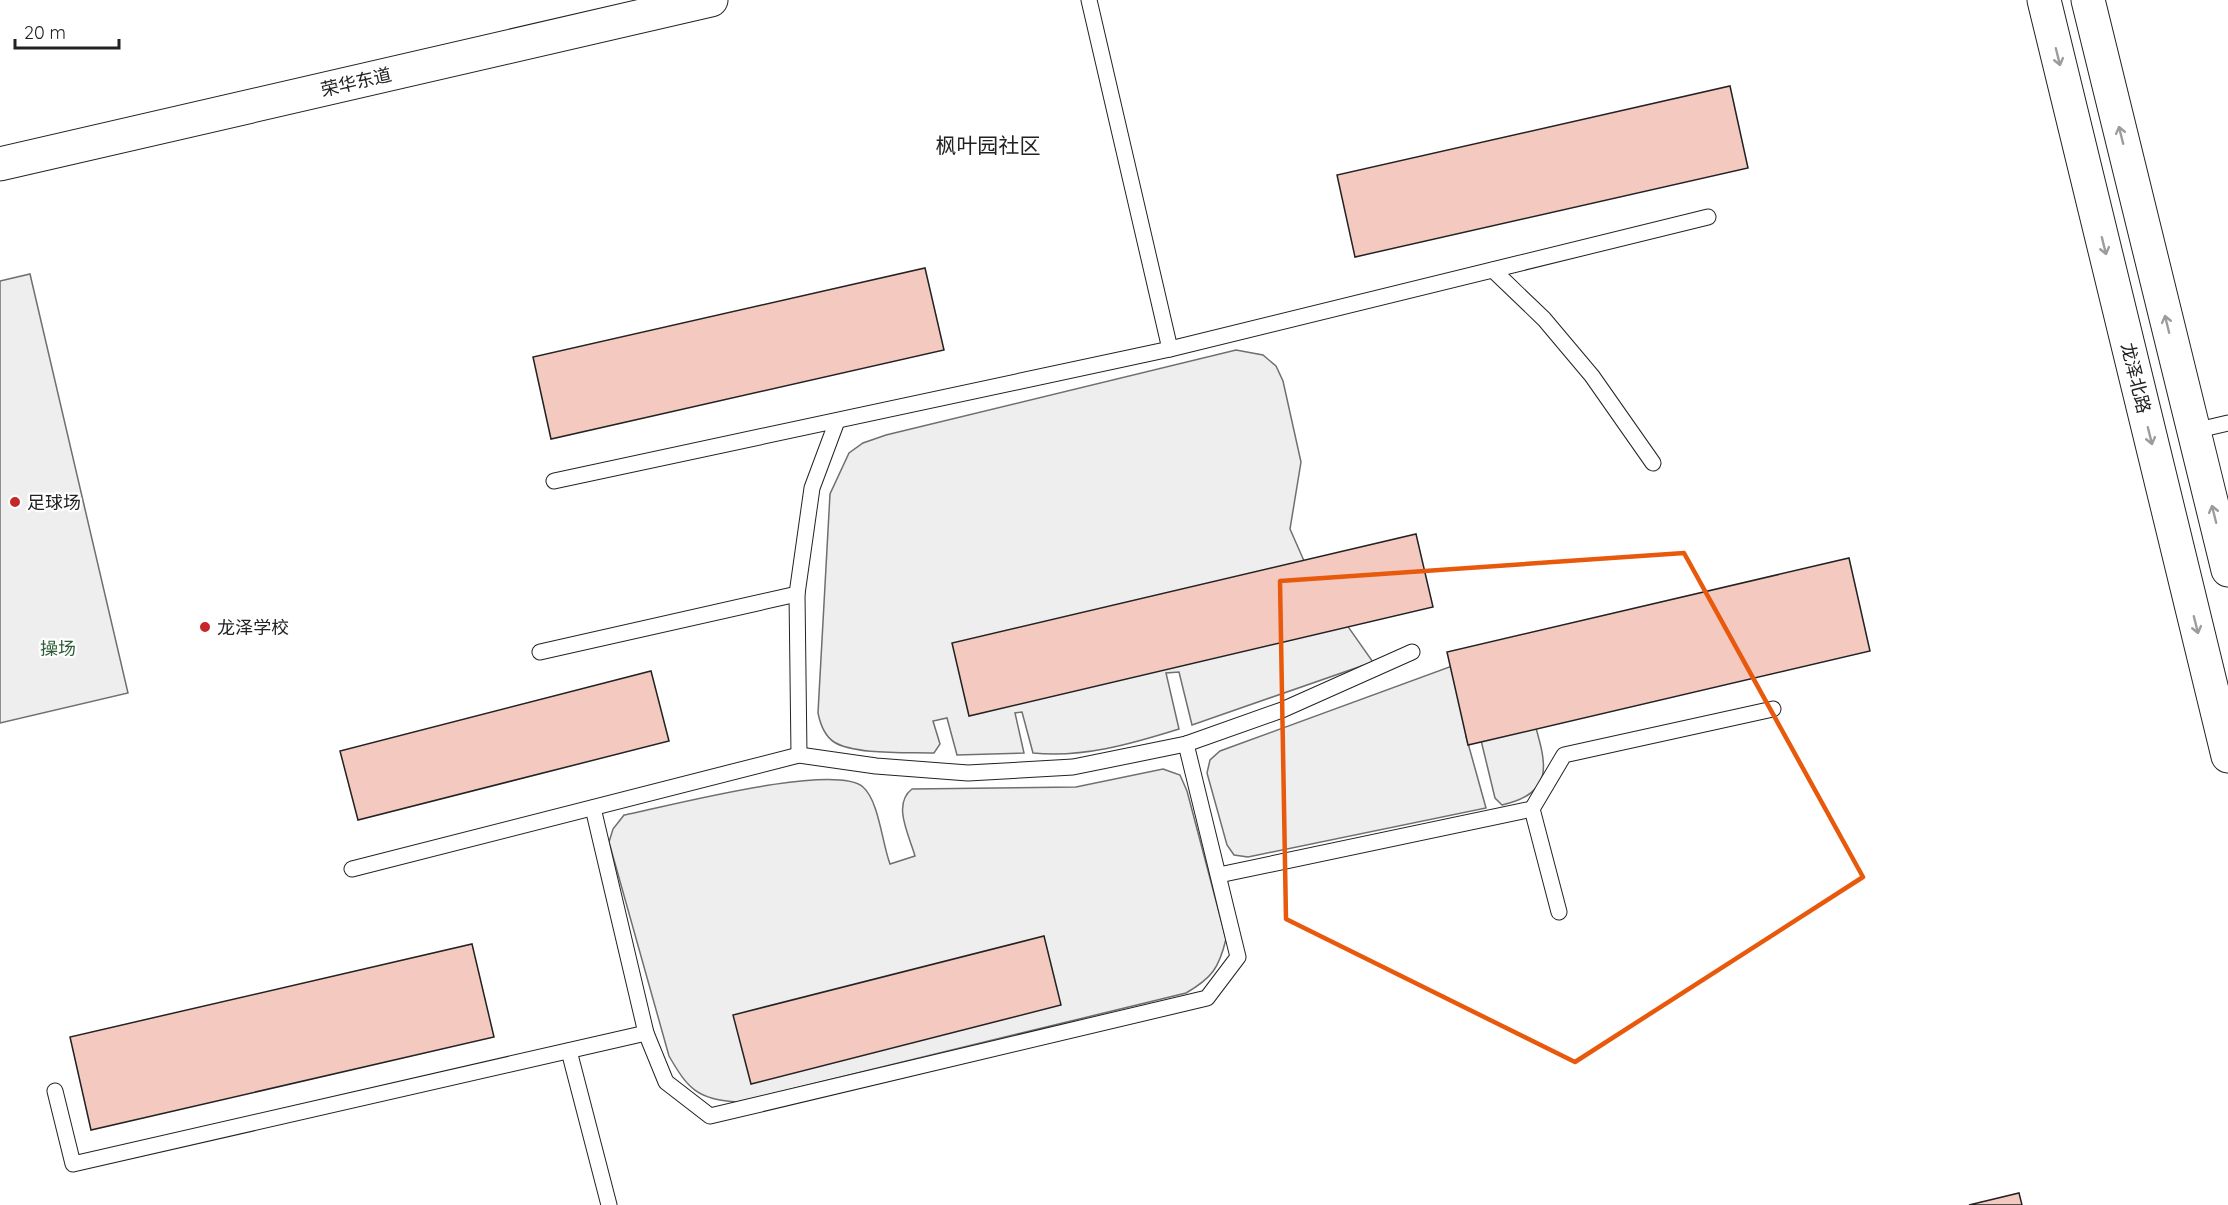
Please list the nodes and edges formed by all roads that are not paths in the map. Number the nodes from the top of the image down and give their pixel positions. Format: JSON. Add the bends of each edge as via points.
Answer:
{"nodes":[{"id":1,"x":711,"y":0,"type":"edge"},
{"id":2,"x":1089,"y":0,"type":"edge"},
{"id":3,"x":2044,"y":0,"type":"edge"},
{"id":4,"x":2088,"y":0,"type":"edge"},
{"id":5,"x":0,"y":165,"type":"edge"},
{"id":6,"x":1708,"y":217,"type":"dead end"},
{"id":7,"x":1493,"y":270,"type":"junction"},
{"id":8,"x":1170,"y":349,"type":"junction"},
{"id":9,"x":837,"y":421,"type":"junction"},
{"id":10,"x":2228,"y":423,"type":"edge"},
{"id":11,"x":2194,"y":431,"type":"junction"},
{"id":12,"x":1653,"y":463,"type":"dead end"},
{"id":13,"x":554,"y":482,"type":"dead end"},
{"id":14,"x":2228,"y":570,"type":"edge"},
{"id":15,"x":797,"y":594,"type":"junction"},
{"id":16,"x":540,"y":652,"type":"dead end"},
{"id":17,"x":1412,"y":652,"type":"dead end"},
{"id":18,"x":1773,"y":709,"type":"dead end"},
{"id":19,"x":1186,"y":744,"type":"junction"},
{"id":20,"x":799,"y":755,"type":"junction"},
{"id":21,"x":2228,"y":756,"type":"edge"},
{"id":22,"x":593,"y":808,"type":"junction"},
{"id":23,"x":1532,"y":810,"type":"junction"},
{"id":24,"x":352,"y":869,"type":"dead end"},
{"id":25,"x":1219,"y":874,"type":"junction"},
{"id":26,"x":1559,"y":912,"type":"dead end"},
{"id":27,"x":646,"y":1034,"type":"junction"},
{"id":28,"x":569,"y":1051,"type":"junction"},
{"id":29,"x":55,"y":1091,"type":"dead end"},
{"id":30,"x":609,"y":1205,"type":"edge"}],
"edges":[{"from":1,"to":5,"type":"main road","name":"荣华东道"},
{"from":2,"to":8,"type":"lane"},
{"from":3,"to":21,"type":"main road","name":"龙泽北路","one_way":true},
{"from":11,"to":4,"type":"main road","one_way":true},
{"from":6,"to":7,"type":"lane"},
{"from":7,"to":8,"type":"lane"},
{"from":7,"to":12,"type":"lane","via":[[1544,320],[1592,376]]},
{"from":8,"to":9,"type":"lane"},
{"from":9,"to":13,"type":"lane"},
{"from":9,"to":15,"type":"lane","via":[[812,488]]},
{"from":10,"to":11,"type":"lane"},
{"from":14,"to":11,"type":"main road","one_way":true},
{"from":15,"to":16,"type":"lane"},
{"from":15,"to":20,"type":"lane"},
{"from":17,"to":19,"type":"lane","via":[[1282,710]]},
{"from":18,"to":23,"type":"lane","via":[[1564,755]]},
{"from":19,"to":20,"type":"lane","via":[[1073,767],[968,773]]},
{"from":19,"to":25,"type":"lane"},
{"from":20,"to":22,"type":"lane"},
{"from":22,"to":24,"type":"lane"},
{"from":22,"to":27,"type":"lane"},
{"from":23,"to":25,"type":"lane"},
{"from":23,"to":26,"type":"lane"},
{"from":25,"to":27,"type":"lane","via":[[1238,957],[1207,998],[710,1116],[666,1082]]},
{"from":27,"to":28,"type":"lane"},
{"from":28,"to":29,"type":"lane","via":[[73,1164]]},
{"from":28,"to":30,"type":"lane"}]}
